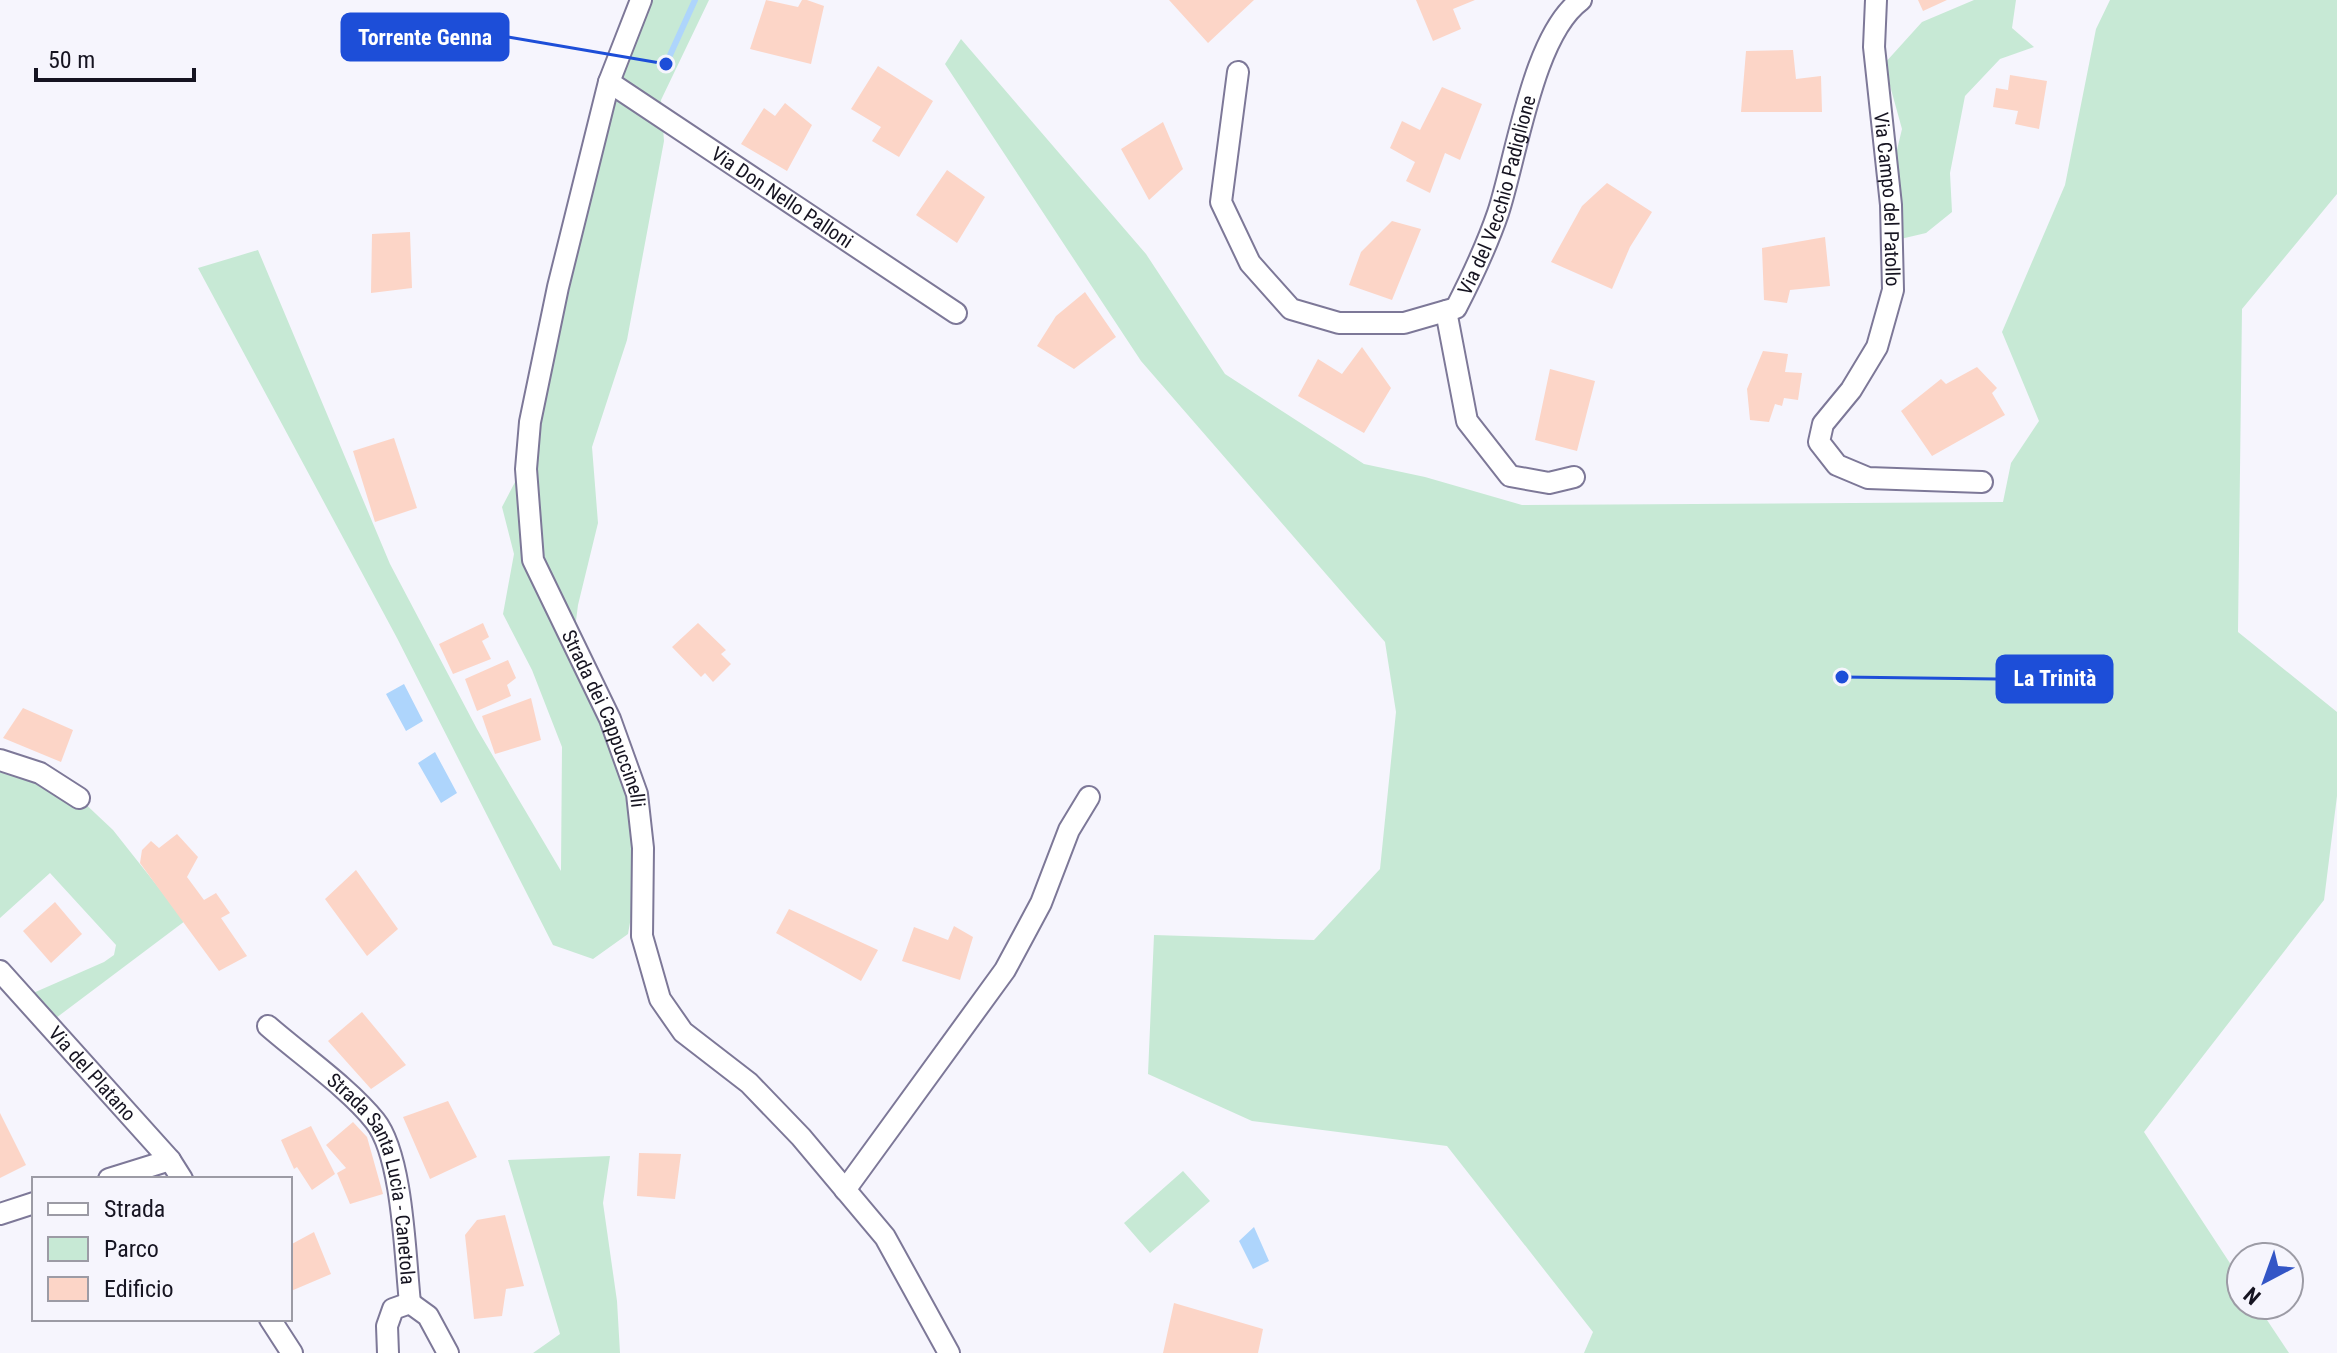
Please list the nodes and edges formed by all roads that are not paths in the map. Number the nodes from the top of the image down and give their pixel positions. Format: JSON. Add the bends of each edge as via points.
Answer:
{"nodes":[{"id":1,"x":641,"y":0,"type":"edge"},
{"id":2,"x":1581,"y":0,"type":"edge"},
{"id":3,"x":1876,"y":0,"type":"edge"},
{"id":4,"x":1238,"y":72,"type":"dead end"},
{"id":5,"x":609,"y":82,"type":"junction"},
{"id":6,"x":1446,"y":311,"type":"junction"},
{"id":7,"x":956,"y":313,"type":"dead end"},
{"id":8,"x":1574,"y":477,"type":"dead end"},
{"id":9,"x":1982,"y":482,"type":"dead end"},
{"id":10,"x":0,"y":760,"type":"edge"},
{"id":11,"x":1089,"y":797,"type":"dead end"},
{"id":12,"x":79,"y":798,"type":"dead end"},
{"id":13,"x":0,"y":971,"type":"edge"},
{"id":14,"x":268,"y":1026,"type":"dead end"},
{"id":15,"x":170,"y":1160,"type":"junction"},
{"id":16,"x":115,"y":1177,"type":"edge"},
{"id":17,"x":181,"y":1177,"type":"edge"},
{"id":18,"x":845,"y":1190,"type":"junction"},
{"id":19,"x":32,"y":1204,"type":"edge"},
{"id":20,"x":0,"y":1214,"type":"edge"},
{"id":21,"x":410,"y":1303,"type":"junction"},
{"id":22,"x":271,"y":1321,"type":"edge"},
{"id":23,"x":292,"y":1353,"type":"edge"},
{"id":24,"x":388,"y":1353,"type":"edge"},
{"id":25,"x":448,"y":1353,"type":"edge"},
{"id":26,"x":949,"y":1353,"type":"edge"}],
"edges":[{"from":1,"to":5,"type":"street","name":"Strada dei Cappuccinelli"},
{"from":2,"to":6,"type":"street","name":"Via del Vecchio Padiglione","via":[[1568,10],[1539,63],[1498,215],[1456,308]]},
{"from":3,"to":9,"type":"street","name":"Via Campo del Patollo","via":[[1874,47],[1891,205],[1893,290],[1877,347],[1823,424],[1819,442],[1837,465],[1868,478]]},
{"from":4,"to":6,"type":"street","name":"Via del Vecchio Padiglione","via":[[1221,202],[1250,263],[1291,309],[1339,323],[1404,323]]},
{"from":5,"to":7,"type":"street","name":"Via Don Nello Palloni"},
{"from":5,"to":18,"type":"street","name":"Strada dei Cappuccinelli","via":[[530,422],[526,469],[533,560],[610,719],[637,794],[643,848],[642,936],[660,999],[683,1032],[749,1083]]},
{"from":6,"to":8,"type":"street","via":[[1467,421],[1510,476],[1549,483]]},
{"from":10,"to":12,"type":"street","via":[[40,773]]},
{"from":11,"to":18,"type":"street","via":[[1005,970]]},
{"from":13,"to":15,"type":"street","name":"Via del Platano"},
{"from":14,"to":21,"type":"street","name":"Strada Santa Lucia - Canetola","via":[[378,1124],[400,1203]]},
{"from":15,"to":16,"type":"street"},
{"from":15,"to":17,"type":"street","name":"Via del Platano"},
{"from":18,"to":26,"type":"street","name":"Strada dei Cappuccinelli","via":[[885,1237]]},
{"from":19,"to":20,"type":"street"},
{"from":21,"to":24,"type":"street","name":"Strada Santa Lucia - Canetola","via":[[393,1309],[387,1326]]},
{"from":21,"to":25,"type":"street","via":[[428,1316]]},
{"from":22,"to":23,"type":"street"}]}
